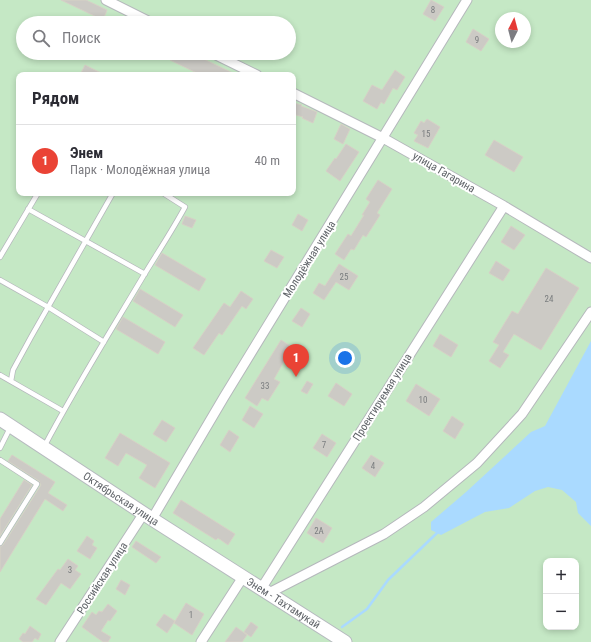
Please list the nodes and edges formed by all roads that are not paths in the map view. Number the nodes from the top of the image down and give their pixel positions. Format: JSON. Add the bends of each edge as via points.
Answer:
{"nodes":[{"id":1,"x":106,"y":0,"type":"edge"},
{"id":2,"x":467,"y":0,"type":"edge"},
{"id":3,"x":138,"y":16,"type":"edge"},
{"id":4,"x":226,"y":60,"type":"edge"},
{"id":5,"x":251,"y":72,"type":"edge"},
{"id":6,"x":296,"y":94,"type":"edge"},
{"id":7,"x":383,"y":138,"type":"junction"},
{"id":8,"x":36,"y":196,"type":"edge"},
{"id":9,"x":111,"y":196,"type":"edge"},
{"id":10,"x":168,"y":196,"type":"edge"},
{"id":11,"x":504,"y":206,"type":"junction"},
{"id":12,"x":28,"y":209,"type":"junction"},
{"id":13,"x":85,"y":242,"type":"junction"},
{"id":14,"x":0,"y":257,"type":"edge"},
{"id":15,"x":591,"y":258,"type":"edge"},
{"id":16,"x":145,"y":274,"type":"junction"},
{"id":17,"x":0,"y":280,"type":"edge"},
{"id":18,"x":48,"y":307,"type":"junction"},
{"id":19,"x":591,"y":312,"type":"edge"},
{"id":20,"x":104,"y":342,"type":"junction"},
{"id":21,"x":0,"y":375,"type":"edge"},
{"id":22,"x":11,"y":381,"type":"junction"},
{"id":23,"x":63,"y":411,"type":"junction"},
{"id":24,"x":6,"y":422,"type":"edge"},
{"id":25,"x":44,"y":447,"type":"junction"},
{"id":26,"x":0,"y":448,"type":"edge"},
{"id":27,"x":0,"y":460,"type":"edge"},
{"id":28,"x":148,"y":516,"type":"junction"},
{"id":29,"x":0,"y":544,"type":"edge"},
{"id":30,"x":244,"y":577,"type":"junction"},
{"id":31,"x":265,"y":591,"type":"junction"},
{"id":32,"x":60,"y":642,"type":"edge"},
{"id":33,"x":201,"y":642,"type":"edge"},
{"id":34,"x":345,"y":642,"type":"edge"}],
"edges":[{"from":1,"to":3,"type":"street"},
{"from":2,"to":7,"type":"street","name":"Молодёжная улица"},
{"from":4,"to":5,"type":"street"},
{"from":6,"to":7,"type":"street","name":"улица Гагарина"},
{"from":7,"to":11,"type":"street","name":"улица Гагарина"},
{"from":7,"to":28,"type":"street","name":"Молодёжная улица"},
{"from":8,"to":12,"type":"lane"},
{"from":9,"to":13,"type":"lane"},
{"from":10,"to":16,"type":"lane","via":[[185,207]]},
{"from":11,"to":15,"type":"street","name":"улица Гагарина"},
{"from":11,"to":31,"type":"street","name":"Проектируемая улица"},
{"from":12,"to":13,"type":"lane"},
{"from":12,"to":14,"type":"lane"},
{"from":13,"to":16,"type":"lane"},
{"from":13,"to":18,"type":"lane"},
{"from":16,"to":20,"type":"lane"},
{"from":17,"to":18,"type":"lane"},
{"from":18,"to":20,"type":"lane"},
{"from":18,"to":22,"type":"lane","via":[[13,370]]},
{"from":19,"to":31,"type":"street","via":[[522,414],[477,463],[424,507],[384,534]]},
{"from":20,"to":23,"type":"lane"},
{"from":21,"to":22,"type":"lane"},
{"from":22,"to":23,"type":"lane"},
{"from":23,"to":25,"type":"lane"},
{"from":24,"to":25,"type":"main road","name":"Октябрьская улица"},
{"from":24,"to":26,"type":"lane"},
{"from":25,"to":28,"type":"main road","name":"Октябрьская улица"},
{"from":27,"to":29,"type":"lane","via":[[37,484]]},
{"from":28,"to":30,"type":"main road","name":"Октябрьская улица"},
{"from":28,"to":32,"type":"street","name":"Российская улица"},
{"from":30,"to":31,"type":"main road","name":"Энем - Тахтамукай"},
{"from":30,"to":33,"type":"street"},
{"from":31,"to":34,"type":"main road","name":"Энем - Тахтамукай"}]}
